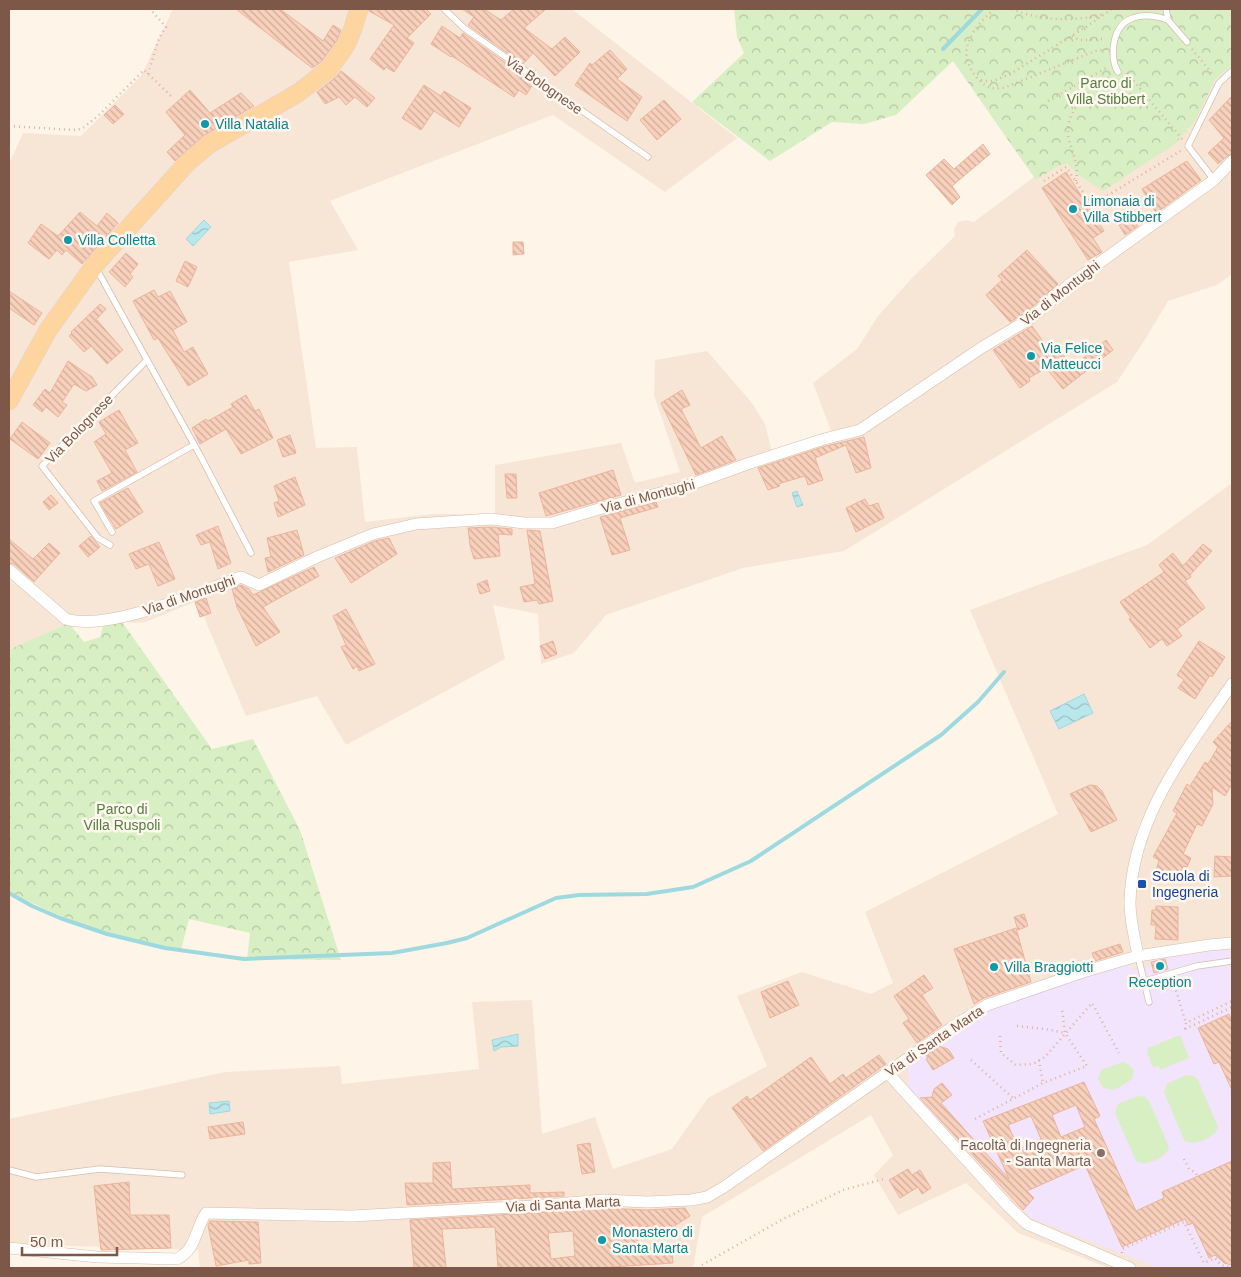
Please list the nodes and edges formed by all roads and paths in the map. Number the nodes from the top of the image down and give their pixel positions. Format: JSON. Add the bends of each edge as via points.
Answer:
{"nodes":[{"id":1,"x":150,"y":9,"type":"edge"},
{"id":2,"x":358,"y":9,"type":"edge"},
{"id":3,"x":444,"y":9,"type":"edge"},
{"id":4,"x":994,"y":9,"type":"edge"},
{"id":5,"x":1012,"y":9,"type":"edge"},
{"id":6,"x":1112,"y":9,"type":"edge"},
{"id":7,"x":1166,"y":9,"type":"edge"},
{"id":8,"x":1108,"y":12,"type":"junction"},
{"id":9,"x":1168,"y":20,"type":"junction"},
{"id":10,"x":1072,"y":36,"type":"junction"},
{"id":11,"x":1187,"y":42,"type":"joint"},
{"id":12,"x":1114,"y":44,"type":"junction"},
{"id":13,"x":1112,"y":51,"type":"junction"},
{"id":14,"x":1113,"y":64,"type":"junction"},
{"id":15,"x":1120,"y":70,"type":"junction"},
{"id":16,"x":1232,"y":71,"type":"edge"},
{"id":17,"x":148,"y":74,"type":"junction"},
{"id":18,"x":978,"y":77,"type":"junction"},
{"id":19,"x":1219,"y":83,"type":"junction"},
{"id":20,"x":172,"y":97,"type":"dead end"},
{"id":21,"x":1048,"y":101,"type":"dead end"},
{"id":22,"x":9,"y":126,"type":"edge"},
{"id":23,"x":1188,"y":146,"type":"junction"},
{"id":24,"x":648,"y":157,"type":"dead end"},
{"id":25,"x":1232,"y":160,"type":"edge"},
{"id":26,"x":1214,"y":180,"type":"junction"},
{"id":27,"x":1044,"y":181,"type":"dead end"},
{"id":28,"x":1076,"y":181,"type":"junction"},
{"id":29,"x":94,"y":266,"type":"junction"},
{"id":30,"x":146,"y":360,"type":"junction"},
{"id":31,"x":9,"y":401,"type":"edge"},
{"id":32,"x":194,"y":445,"type":"junction"},
{"id":33,"x":112,"y":532,"type":"dead end"},
{"id":34,"x":110,"y":544,"type":"dead end"},
{"id":35,"x":251,"y":553,"type":"dead end"},
{"id":36,"x":9,"y":570,"type":"edge"},
{"id":37,"x":1232,"y":684,"type":"edge"},
{"id":38,"x":1232,"y":943,"type":"edge"},
{"id":39,"x":1138,"y":956,"type":"junction"},
{"id":40,"x":1232,"y":961,"type":"edge"},
{"id":41,"x":1171,"y":974,"type":"junction"},
{"id":42,"x":1145,"y":981,"type":"junction"},
{"id":43,"x":1232,"y":1001,"type":"edge"},
{"id":44,"x":1149,"y":1002,"type":"dead end"},
{"id":45,"x":1232,"y":1007,"type":"edge"},
{"id":46,"x":1062,"y":1009,"type":"dead end"},
{"id":47,"x":1186,"y":1023,"type":"junction"},
{"id":48,"x":1017,"y":1026,"type":"dead end"},
{"id":49,"x":1065,"y":1033,"type":"junction"},
{"id":50,"x":1000,"y":1036,"type":"dead end"},
{"id":51,"x":1119,"y":1053,"type":"dead end"},
{"id":52,"x":971,"y":1060,"type":"dead end"},
{"id":53,"x":1040,"y":1060,"type":"junction"},
{"id":54,"x":887,"y":1072,"type":"junction"},
{"id":55,"x":1043,"y":1083,"type":"junction"},
{"id":56,"x":1013,"y":1098,"type":"junction"},
{"id":57,"x":975,"y":1118,"type":"dead end"},
{"id":58,"x":1184,"y":1159,"type":"dead end"},
{"id":59,"x":9,"y":1170,"type":"edge"},
{"id":60,"x":182,"y":1175,"type":"dead end"},
{"id":61,"x":1197,"y":1177,"type":"dead end"},
{"id":62,"x":884,"y":1179,"type":"dead end"},
{"id":63,"x":9,"y":1248,"type":"edge"},
{"id":64,"x":1122,"y":1253,"type":"dead end"},
{"id":65,"x":702,"y":1266,"type":"dead end"},
{"id":66,"x":1232,"y":1266,"type":"edge"},
{"id":67,"x":1130,"y":1268,"type":"edge"}],
"edges":[{"from":1,"to":17,"type":"path","via":[[166,27],[159,38]]},
{"from":2,"to":29,"type":"main road","via":[[346,45],[328,69],[298,93],[208,145],[188,162]]},
{"from":3,"to":24,"type":"lane","name":"Via Bolognese","via":[[464,28]]},
{"from":4,"to":18,"type":"path","via":[[976,28],[967,45],[966,57]]},
{"from":5,"to":8,"type":"path","via":[[1058,18],[1084,18]]},
{"from":6,"to":8,"type":"path"},
{"from":7,"to":9,"type":"lane"},
{"from":8,"to":10,"type":"path"},
{"from":9,"to":11,"type":"lane"},
{"from":9,"to":12,"type":"lane","via":[[1150,16],[1131,18],[1120,29]]},
{"from":10,"to":12,"type":"path","via":[[1083,41],[1100,38]]},
{"from":10,"to":18,"type":"path","via":[[1001,79],[985,82]]},
{"from":11,"to":19,"type":"path"},
{"from":12,"to":13,"type":"lane"},
{"from":13,"to":14,"type":"lane"},
{"from":13,"to":18,"type":"path","via":[[1095,51],[1001,88],[988,87]]},
{"from":14,"to":15,"type":"lane"},
{"from":14,"to":21,"type":"path"},
{"from":15,"to":23,"type":"path"},
{"from":15,"to":28,"type":"path","via":[[1095,86],[1068,121],[1068,137],[1078,166]]},
{"from":16,"to":19,"type":"lane"},
{"from":17,"to":20,"type":"path"},
{"from":17,"to":22,"type":"path","via":[[144,70],[82,129]]},
{"from":19,"to":23,"type":"lane"},
{"from":23,"to":26,"type":"lane"},
{"from":23,"to":28,"type":"path","via":[[1092,205]]},
{"from":25,"to":26,"type":"street","name":"Via di Montughi"},
{"from":26,"to":36,"type":"street","name":"Via di Montughi","via":[[1070,284],[1031,318],[864,428],[684,487],[552,523],[492,519],[416,524],[373,534],[259,585],[241,577],[145,611],[101,621],[66,620]]},
{"from":27,"to":28,"type":"path","via":[[1066,167]]},
{"from":29,"to":30,"type":"lane"},
{"from":29,"to":31,"type":"main road","via":[[48,330]]},
{"from":30,"to":32,"type":"lane"},
{"from":30,"to":34,"type":"lane","name":"Via Bolognese","via":[[42,466],[98,538]]},
{"from":32,"to":33,"type":"lane","via":[[94,501]]},
{"from":32,"to":35,"type":"lane"},
{"from":37,"to":39,"type":"street","via":[[1174,770],[1147,823],[1137,853],[1131,898]]},
{"from":38,"to":39,"type":"street","name":"Via di Santa Marta"},
{"from":39,"to":42,"type":"lane"},
{"from":39,"to":54,"type":"street","name":"Via di Santa Marta","via":[[987,1005]]},
{"from":40,"to":41,"type":"lane"},
{"from":41,"to":42,"type":"lane"},
{"from":41,"to":47,"type":"path"},
{"from":42,"to":44,"type":"lane"},
{"from":43,"to":47,"type":"path"},
{"from":45,"to":47,"type":"path","via":[[1185,1028]]},
{"from":46,"to":49,"type":"path"},
{"from":48,"to":49,"type":"path"},
{"from":49,"to":51,"type":"path","via":[[1092,1003]]},
{"from":49,"to":53,"type":"path"},
{"from":49,"to":55,"type":"path","via":[[1087,1066]]},
{"from":50,"to":53,"type":"path","via":[[1001,1053],[1016,1065]]},
{"from":52,"to":56,"type":"path"},
{"from":53,"to":55,"type":"path"},
{"from":54,"to":63,"type":"street","name":"Via di Santa Marta","via":[[714,1194],[692,1200],[602,1200],[352,1216],[206,1214],[188,1252],[177,1259],[97,1257]]},
{"from":54,"to":67,"type":"street","via":[[1027,1224]]},
{"from":55,"to":56,"type":"path"},
{"from":56,"to":57,"type":"path"},
{"from":58,"to":61,"type":"path"},
{"from":59,"to":60,"type":"lane","via":[[36,1177],[100,1169]]},
{"from":62,"to":65,"type":"path","via":[[843,1190],[783,1219]]},
{"from":64,"to":66,"type":"path","via":[[1122,1249],[1184,1222],[1204,1263],[1216,1258],[1225,1266]]}]}
